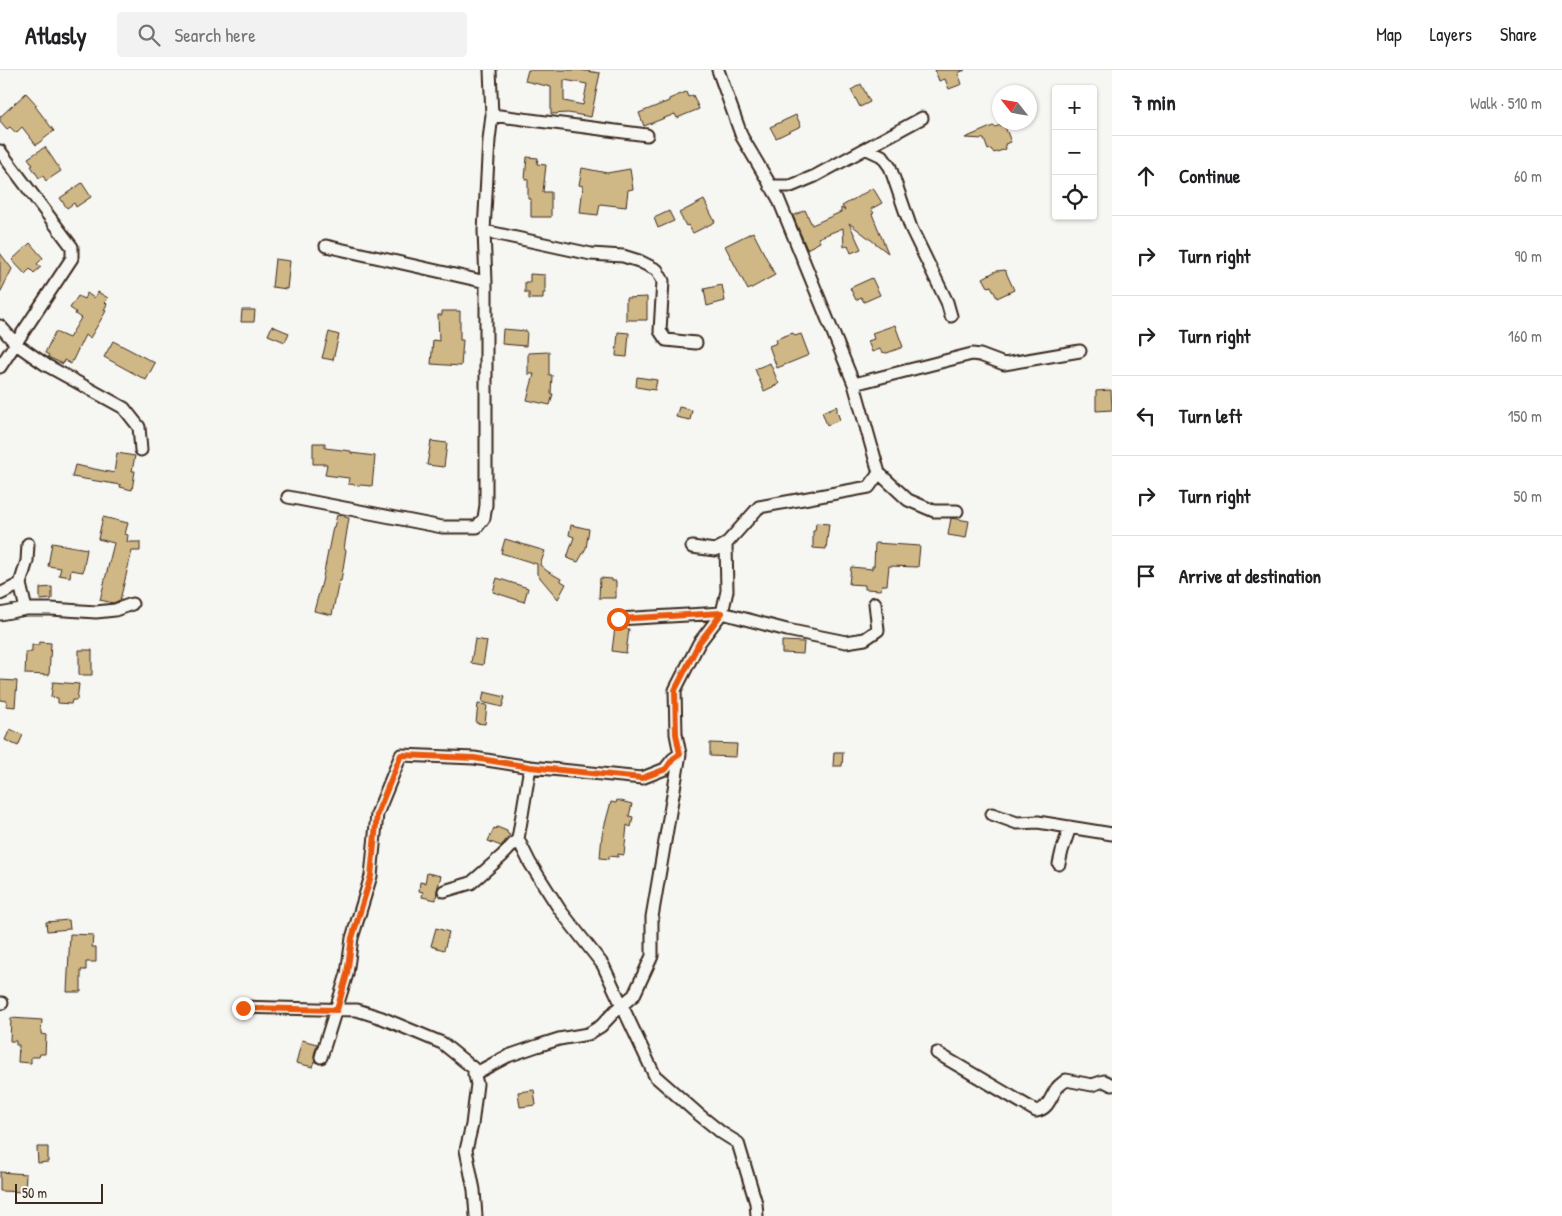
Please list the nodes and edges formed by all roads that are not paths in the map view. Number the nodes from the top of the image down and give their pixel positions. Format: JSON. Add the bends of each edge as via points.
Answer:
{"nodes":[{"id":1,"x":490,"y":70,"type":"edge"},
{"id":2,"x":718,"y":70,"type":"edge"},
{"id":3,"x":492,"y":115,"type":"junction"},
{"id":4,"x":922,"y":118,"type":"dead end"},
{"id":5,"x":647,"y":135,"type":"dead end"},
{"id":6,"x":867,"y":149,"type":"junction"},
{"id":7,"x":0,"y":151,"type":"edge"},
{"id":8,"x":770,"y":186,"type":"junction"},
{"id":9,"x":484,"y":231,"type":"junction"},
{"id":10,"x":326,"y":246,"type":"dead end"},
{"id":11,"x":486,"y":282,"type":"junction"},
{"id":12,"x":951,"y":316,"type":"dead end"},
{"id":13,"x":0,"y":326,"type":"edge"},
{"id":14,"x":696,"y":343,"type":"dead end"},
{"id":15,"x":16,"y":344,"type":"junction"},
{"id":16,"x":1080,"y":351,"type":"dead end"},
{"id":17,"x":0,"y":367,"type":"edge"},
{"id":18,"x":854,"y":384,"type":"junction"},
{"id":19,"x":141,"y":450,"type":"dead end"},
{"id":20,"x":879,"y":473,"type":"junction"},
{"id":21,"x":288,"y":497,"type":"dead end"},
{"id":22,"x":957,"y":511,"type":"dead end"},
{"id":23,"x":28,"y":544,"type":"dead end"},
{"id":24,"x":726,"y":544,"type":"junction"},
{"id":25,"x":692,"y":547,"type":"dead end"},
{"id":26,"x":20,"y":584,"type":"junction"},
{"id":27,"x":0,"y":594,"type":"edge"},
{"id":28,"x":132,"y":604,"type":"dead end"},
{"id":29,"x":875,"y":604,"type":"dead end"},
{"id":30,"x":26,"y":609,"type":"junction"},
{"id":31,"x":722,"y":613,"type":"junction"},
{"id":32,"x":0,"y":614,"type":"edge"},
{"id":33,"x":618,"y":619,"type":"dead end"},
{"id":34,"x":680,"y":754,"type":"junction"},
{"id":35,"x":530,"y":767,"type":"junction"},
{"id":36,"x":992,"y":814,"type":"dead end"},
{"id":37,"x":1070,"y":827,"type":"junction"},
{"id":38,"x":1112,"y":834,"type":"edge"},
{"id":39,"x":518,"y":839,"type":"junction"},
{"id":40,"x":1059,"y":864,"type":"dead end"},
{"id":41,"x":444,"y":891,"type":"dead end"},
{"id":42,"x":621,"y":1005,"type":"junction"},
{"id":43,"x":243,"y":1008,"type":"dead end"},
{"id":44,"x":337,"y":1010,"type":"junction"},
{"id":45,"x":937,"y":1053,"type":"dead end"},
{"id":46,"x":321,"y":1057,"type":"dead end"},
{"id":47,"x":474,"y":1074,"type":"junction"},
{"id":48,"x":1112,"y":1085,"type":"edge"},
{"id":49,"x":476,"y":1216,"type":"edge"},
{"id":50,"x":757,"y":1216,"type":"edge"}],
"edges":[{"from":1,"to":3,"type":"street"},
{"from":2,"to":8,"type":"street","via":[[742,137]]},
{"from":3,"to":5,"type":"street"},
{"from":3,"to":9,"type":"street"},
{"from":4,"to":6,"type":"street"},
{"from":6,"to":8,"type":"street","via":[[791,186]]},
{"from":6,"to":12,"type":"street","via":[[882,156],[890,166],[911,228]]},
{"from":7,"to":15,"type":"street","via":[[72,247],[72,258]]},
{"from":8,"to":18,"type":"street","via":[[778,198]]},
{"from":9,"to":11,"type":"street"},
{"from":9,"to":14,"type":"street","via":[[640,261],[657,270],[663,282],[660,331],[666,340]]},
{"from":10,"to":11,"type":"street"},
{"from":11,"to":21,"type":"street","via":[[486,505],[484,518],[477,527],[442,527]]},
{"from":13,"to":15,"type":"street"},
{"from":15,"to":17,"type":"street"},
{"from":15,"to":19,"type":"street","via":[[46,365],[124,408],[139,427]]},
{"from":16,"to":18,"type":"street","via":[[1004,364],[972,354]]},
{"from":18,"to":20,"type":"street"},
{"from":20,"to":22,"type":"street","via":[[908,500],[934,510]]},
{"from":20,"to":24,"type":"street","via":[[870,487],[759,507]]},
{"from":23,"to":26,"type":"street","via":[[28,561]]},
{"from":24,"to":25,"type":"street","via":[[715,550]]},
{"from":24,"to":31,"type":"street","via":[[727,591]]},
{"from":26,"to":27,"type":"street"},
{"from":26,"to":30,"type":"street"},
{"from":28,"to":30,"type":"street","via":[[96,612]]},
{"from":29,"to":31,"type":"street","via":[[878,630],[865,639],[846,642]]},
{"from":30,"to":32,"type":"street"},
{"from":31,"to":33,"type":"street"},
{"from":31,"to":34,"type":"street","via":[[699,643],[675,690]]},
{"from":34,"to":35,"type":"street","via":[[666,769],[642,778]]},
{"from":34,"to":42,"type":"street","via":[[652,917],[652,956],[634,995]]},
{"from":35,"to":39,"type":"street"},
{"from":35,"to":44,"type":"street","via":[[474,758],[401,755],[377,814],[371,876],[352,938]]},
{"from":36,"to":37,"type":"street","via":[[1017,823],[1038,822]]},
{"from":37,"to":38,"type":"street"},
{"from":37,"to":40,"type":"street"},
{"from":39,"to":41,"type":"street","via":[[471,883]]},
{"from":39,"to":42,"type":"street","via":[[560,910],[602,965]]},
{"from":42,"to":47,"type":"street","via":[[601,1026],[588,1034],[559,1039],[508,1056]]},
{"from":42,"to":50,"type":"street","via":[[655,1076],[738,1143]]},
{"from":43,"to":44,"type":"street"},
{"from":44,"to":46,"type":"street"},
{"from":44,"to":47,"type":"street","via":[[356,1010],[373,1015],[442,1044],[473,1068]]},
{"from":45,"to":48,"type":"street","via":[[1036,1111],[1047,1106],[1066,1080],[1092,1085],[1104,1081]]},
{"from":47,"to":49,"type":"street","via":[[477,1084],[466,1150]]}]}
